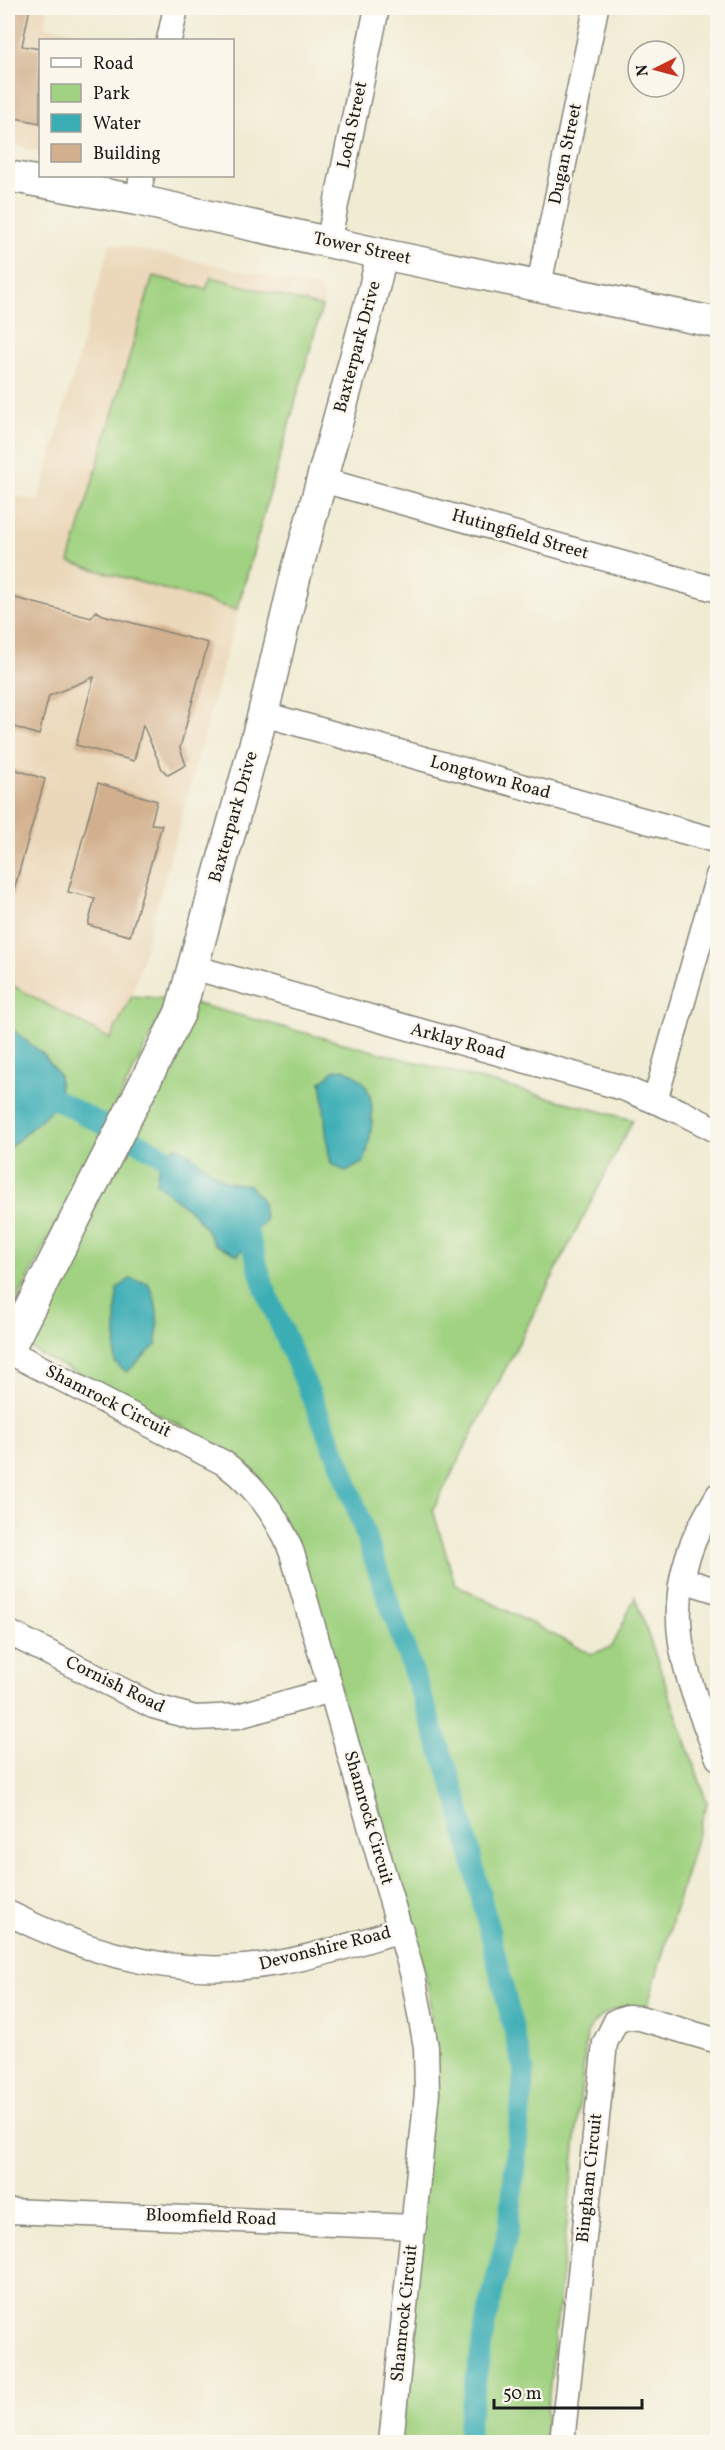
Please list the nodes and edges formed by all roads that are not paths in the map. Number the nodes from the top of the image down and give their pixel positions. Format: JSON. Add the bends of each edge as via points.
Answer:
{"nodes":[{"id":1,"x":176,"y":8,"type":"edge"},
{"id":2,"x":377,"y":8,"type":"edge"},
{"id":3,"x":594,"y":15,"type":"edge"},
{"id":4,"x":169,"y":39,"type":"edge"},
{"id":5,"x":8,"y":176,"type":"edge"},
{"id":6,"x":139,"y":188,"type":"edge"},
{"id":7,"x":328,"y":243,"type":"junction"},
{"id":8,"x":382,"y":254,"type":"junction"},
{"id":9,"x":539,"y":285,"type":"junction"},
{"id":10,"x":717,"y":323,"type":"edge"},
{"id":11,"x":322,"y":480,"type":"junction"},
{"id":12,"x":717,"y":590,"type":"edge"},
{"id":13,"x":263,"y":714,"type":"junction"},
{"id":14,"x":717,"y":841,"type":"edge"},
{"id":15,"x":717,"y":876,"type":"edge"},
{"id":16,"x":192,"y":967,"type":"junction"},
{"id":17,"x":655,"y":1101,"type":"junction"},
{"id":18,"x":717,"y":1131,"type":"edge"},
{"id":19,"x":8,"y":1351,"type":"edge"},
{"id":20,"x":717,"y":1494,"type":"edge"},
{"id":21,"x":683,"y":1580,"type":"junction"},
{"id":22,"x":717,"y":1590,"type":"edge"},
{"id":23,"x":8,"y":1632,"type":"edge"},
{"id":24,"x":331,"y":1690,"type":"junction"},
{"id":25,"x":717,"y":1758,"type":"edge"},
{"id":26,"x":8,"y":1913,"type":"edge"},
{"id":27,"x":401,"y":1930,"type":"junction"},
{"id":28,"x":717,"y":2041,"type":"edge"},
{"id":29,"x":8,"y":2211,"type":"edge"},
{"id":30,"x":414,"y":2227,"type":"junction"},
{"id":31,"x":391,"y":2442,"type":"edge"},
{"id":32,"x":562,"y":2442,"type":"edge"}],
"edges":[{"from":1,"to":4,"type":"street"},
{"from":2,"to":7,"type":"street","name":"Loch Street"},
{"from":3,"to":9,"type":"street","name":"Dugan Street"},
{"from":5,"to":6,"type":"street","name":"Tower Street"},
{"from":6,"to":7,"type":"street","name":"Tower Street"},
{"from":7,"to":8,"type":"street","name":"Tower Street"},
{"from":8,"to":9,"type":"street","name":"Tower Street"},
{"from":8,"to":11,"type":"street","name":"Baxterpark Drive"},
{"from":9,"to":10,"type":"street","name":"Tower Street"},
{"from":11,"to":12,"type":"street","name":"Hutingfield Street"},
{"from":11,"to":13,"type":"street","name":"Baxterpark Drive"},
{"from":13,"to":14,"type":"street","name":"Longtown Road"},
{"from":13,"to":16,"type":"street","name":"Baxterpark Drive"},
{"from":15,"to":17,"type":"street"},
{"from":16,"to":17,"type":"street","name":"Arklay Road","via":[[623,1088]]},
{"from":16,"to":19,"type":"street","name":"Baxterpark Drive","via":[[180,1013]]},
{"from":17,"to":18,"type":"street","name":"Arklay Road"},
{"from":19,"to":24,"type":"street","name":"Shamrock Circuit","via":[[224,1462],[252,1486],[285,1534]]},
{"from":20,"to":21,"type":"street","via":[[694,1540]]},
{"from":21,"to":22,"type":"street"},
{"from":21,"to":25,"type":"street","via":[[678,1607],[681,1652]]},
{"from":23,"to":24,"type":"street","name":"Cornish Road","via":[[153,1706],[195,1718],[238,1716]]},
{"from":24,"to":27,"type":"street","name":"Shamrock Circuit"},
{"from":26,"to":27,"type":"street","name":"Devonshire Road","via":[[109,1955],[204,1969],[296,1959]]},
{"from":27,"to":30,"type":"street","name":"Shamrock Circuit","via":[[418,1996],[427,2072]]},
{"from":28,"to":32,"type":"street","name":"Bingham Circuit","via":[[628,2017],[616,2021],[609,2032],[603,2055]]},
{"from":29,"to":30,"type":"street","name":"Bloomfield Road"},
{"from":30,"to":31,"type":"street","name":"Shamrock Circuit"}]}
